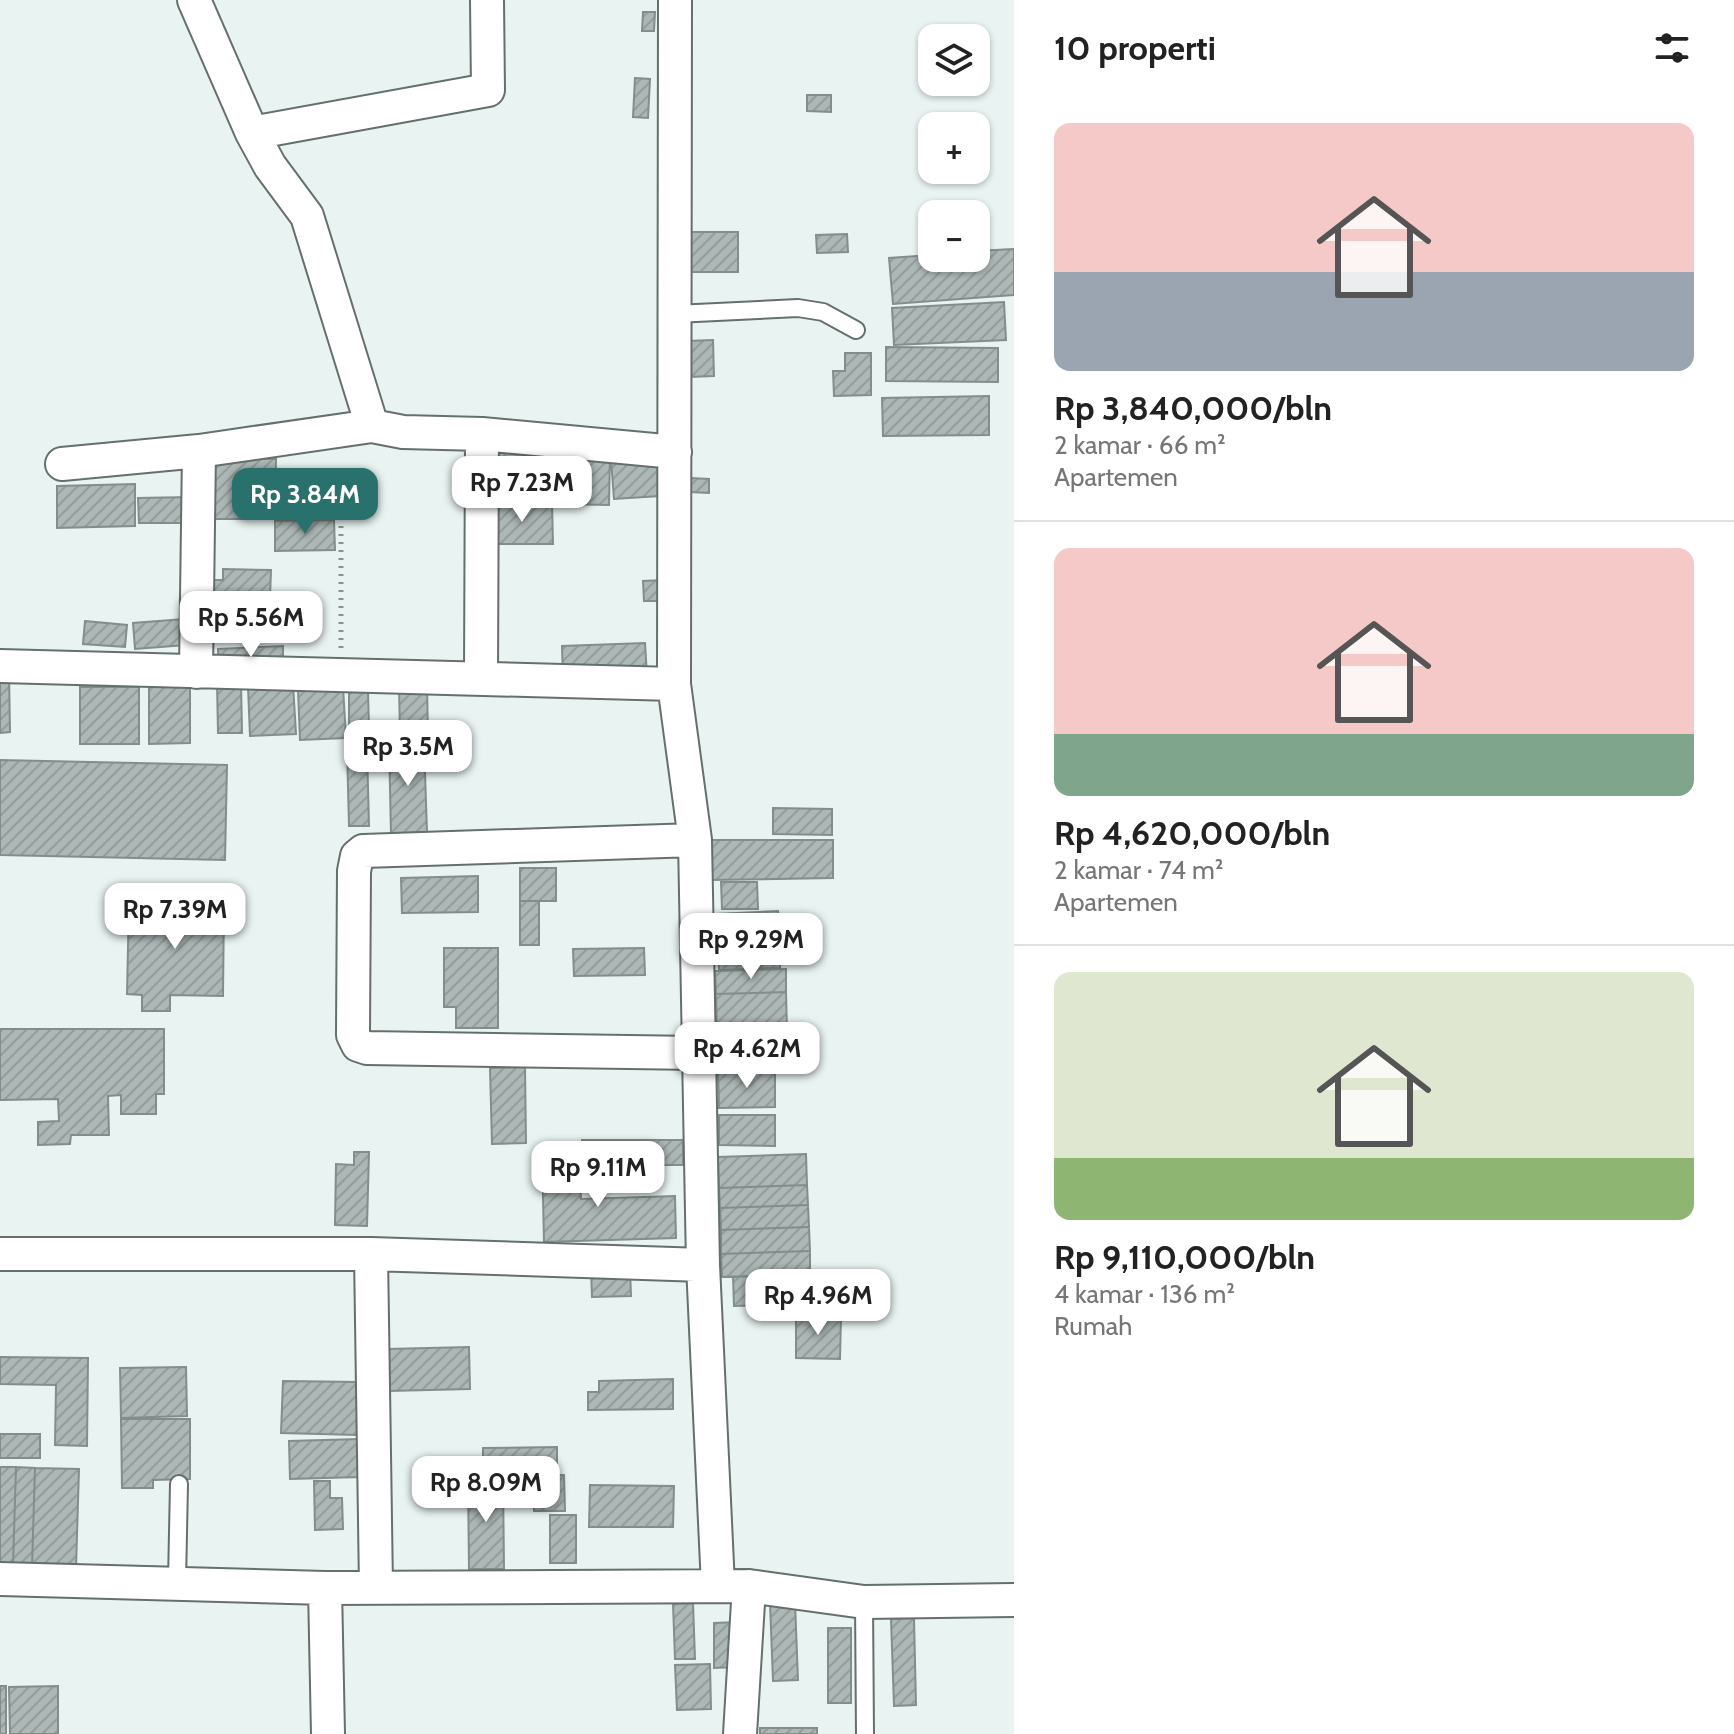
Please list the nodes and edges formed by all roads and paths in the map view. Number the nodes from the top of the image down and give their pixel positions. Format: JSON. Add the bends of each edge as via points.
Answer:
{"nodes":[{"id":1,"x":194,"y":0,"type":"edge"},
{"id":2,"x":487,"y":0,"type":"edge"},
{"id":3,"x":675,"y":0,"type":"edge"},
{"id":4,"x":252,"y":133,"type":"junction"},
{"id":5,"x":675,"y":314,"type":"junction"},
{"id":6,"x":856,"y":330,"type":"dead end"},
{"id":7,"x":372,"y":426,"type":"junction"},
{"id":8,"x":482,"y":434,"type":"junction"},
{"id":9,"x":199,"y":451,"type":"junction"},
{"id":10,"x":675,"y":452,"type":"junction"},
{"id":11,"x":62,"y":464,"type":"dead end"},
{"id":12,"x":341,"y":497,"type":"dead end"},
{"id":13,"x":0,"y":666,"type":"edge"},
{"id":14,"x":196,"y":672,"type":"junction"},
{"id":15,"x":341,"y":673,"type":"junction"},
{"id":16,"x":481,"y":677,"type":"junction"},
{"id":17,"x":674,"y":684,"type":"junction"},
{"id":18,"x":695,"y":840,"type":"junction"},
{"id":19,"x":697,"y":1053,"type":"junction"},
{"id":20,"x":0,"y":1254,"type":"edge"},
{"id":21,"x":371,"y":1254,"type":"junction"},
{"id":22,"x":703,"y":1265,"type":"junction"},
{"id":23,"x":179,"y":1484,"type":"dead end"},
{"id":24,"x":0,"y":1579,"type":"edge"},
{"id":25,"x":177,"y":1581,"type":"junction"},
{"id":26,"x":734,"y":1586,"type":"junction"},
{"id":27,"x":376,"y":1587,"type":"junction"},
{"id":28,"x":325,"y":1588,"type":"junction"},
{"id":29,"x":1014,"y":1600,"type":"edge"},
{"id":30,"x":864,"y":1602,"type":"junction"},
{"id":31,"x":328,"y":1734,"type":"edge"},
{"id":32,"x":740,"y":1734,"type":"edge"},
{"id":33,"x":865,"y":1734,"type":"edge"}],
"edges":[{"from":1,"to":4,"type":"street"},
{"from":2,"to":4,"type":"street","via":[[488,90]]},
{"from":3,"to":5,"type":"street"},
{"from":4,"to":7,"type":"street","via":[[307,216]]},
{"from":5,"to":6,"type":"lane","via":[[798,308],[823,312]]},
{"from":5,"to":10,"type":"street"},
{"from":7,"to":8,"type":"street"},
{"from":7,"to":9,"type":"street"},
{"from":8,"to":10,"type":"street"},
{"from":8,"to":16,"type":"street"},
{"from":9,"to":11,"type":"street"},
{"from":9,"to":14,"type":"street"},
{"from":10,"to":17,"type":"street"},
{"from":12,"to":15,"type":"path"},
{"from":13,"to":14,"type":"street"},
{"from":14,"to":15,"type":"street"},
{"from":15,"to":16,"type":"street"},
{"from":16,"to":17,"type":"street"},
{"from":17,"to":18,"type":"street"},
{"from":18,"to":19,"type":"street"},
{"from":18,"to":19,"type":"street","via":[[363,851],[354,871],[353,1035],[367,1048]]},
{"from":19,"to":22,"type":"street"},
{"from":20,"to":21,"type":"street"},
{"from":21,"to":22,"type":"street"},
{"from":21,"to":27,"type":"street"},
{"from":22,"to":26,"type":"street"},
{"from":23,"to":25,"type":"lane"},
{"from":24,"to":25,"type":"street"},
{"from":25,"to":28,"type":"street"},
{"from":26,"to":27,"type":"street"},
{"from":26,"to":30,"type":"street"},
{"from":26,"to":32,"type":"street"},
{"from":27,"to":28,"type":"street"},
{"from":28,"to":31,"type":"street"},
{"from":29,"to":30,"type":"street"},
{"from":30,"to":33,"type":"lane"}]}
